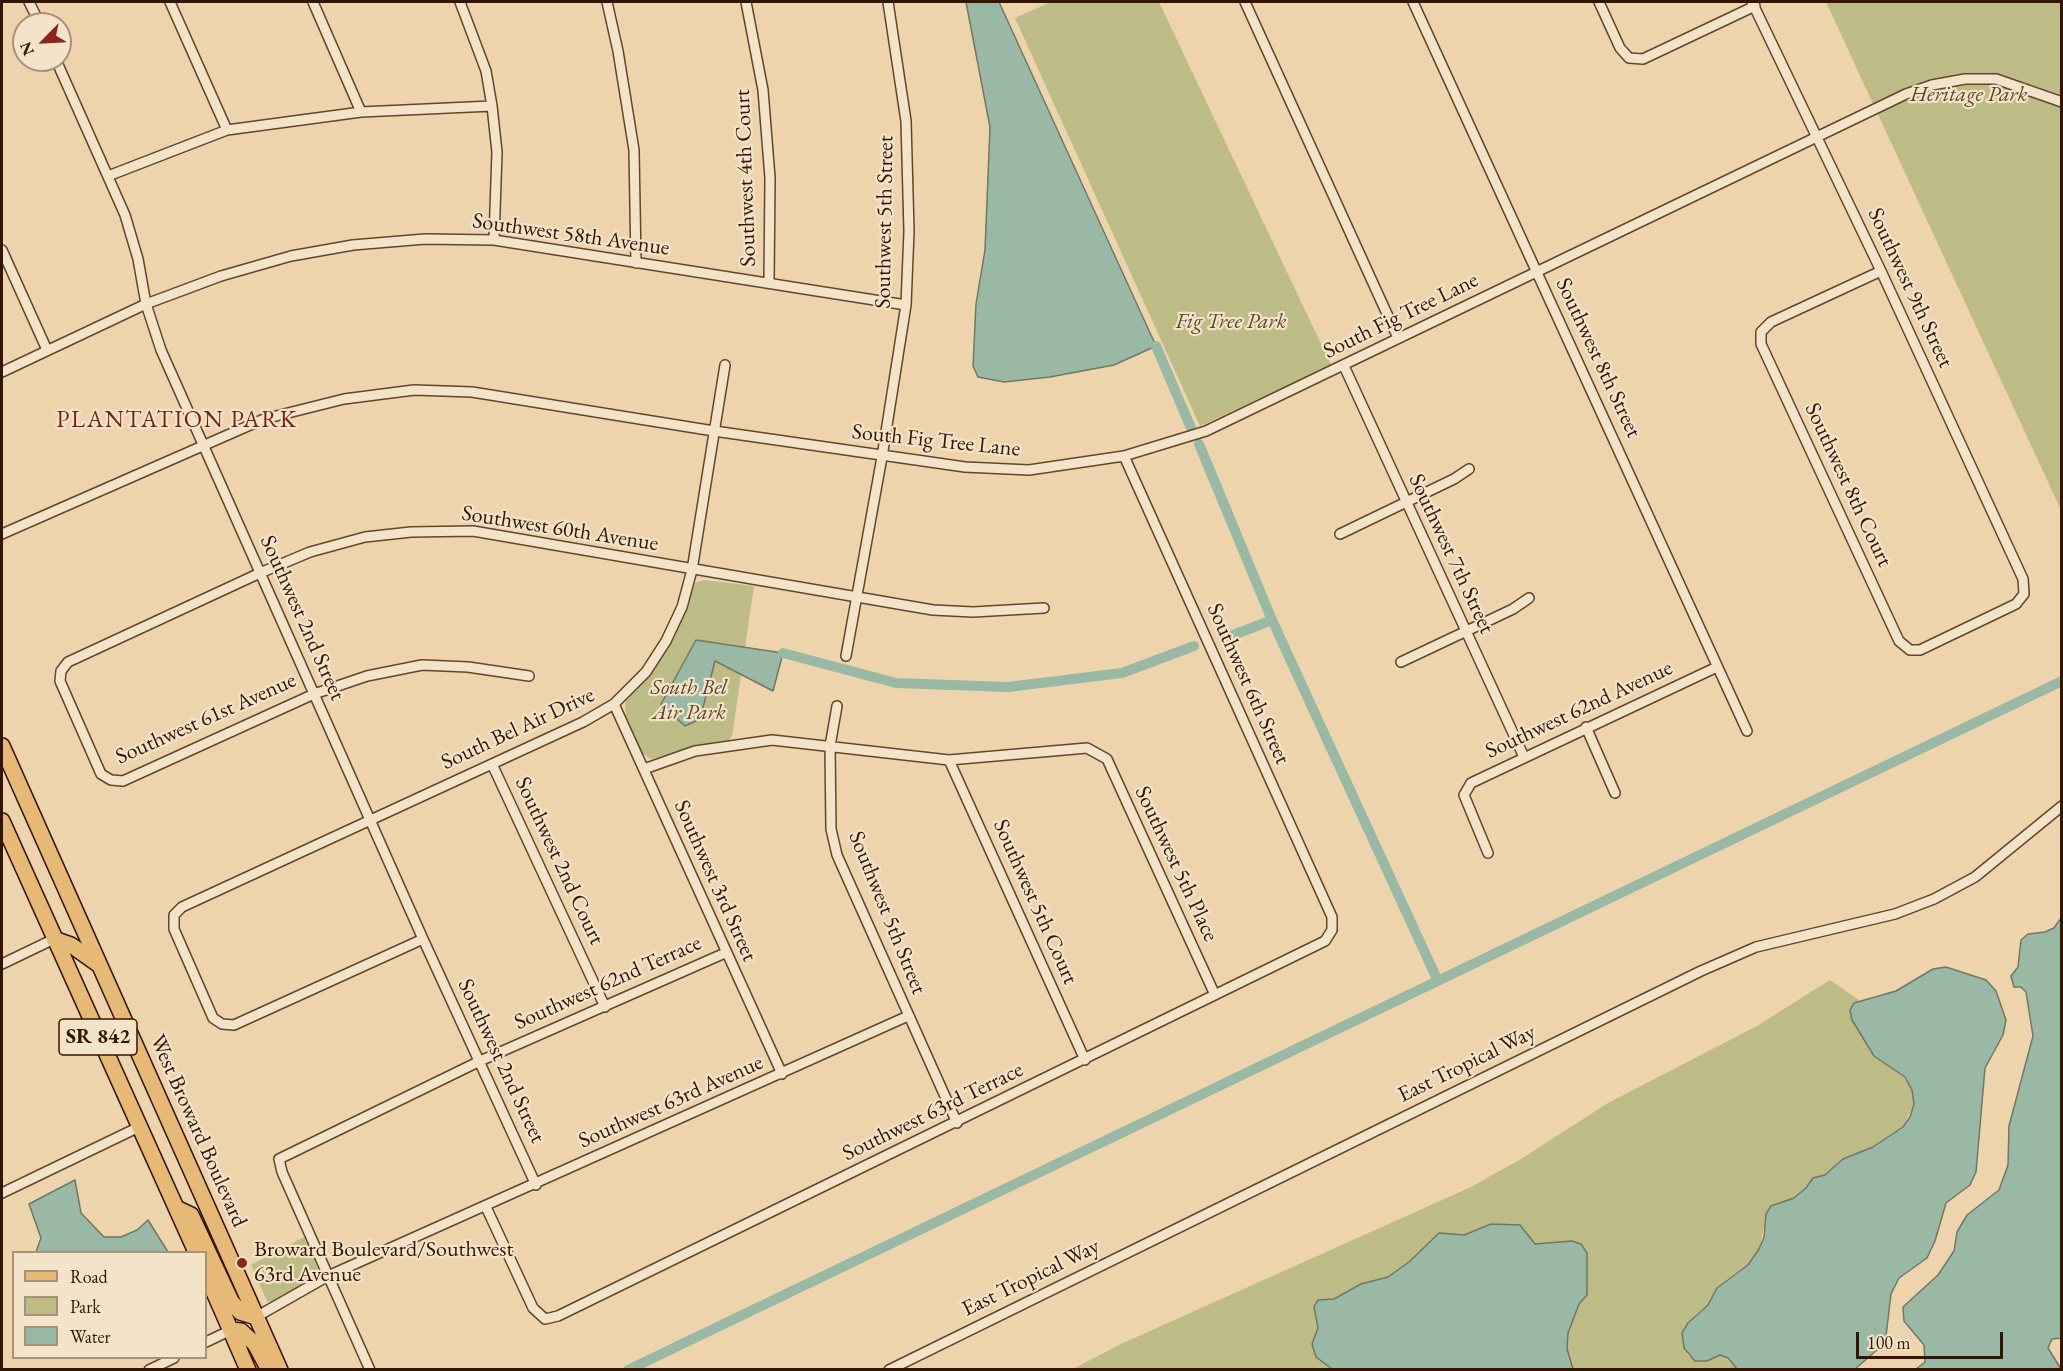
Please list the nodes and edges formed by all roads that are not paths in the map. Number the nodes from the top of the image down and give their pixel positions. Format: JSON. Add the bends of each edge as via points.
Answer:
{"nodes":[{"id":1,"x":170,"y":2,"type":"edge"},
{"id":2,"x":313,"y":2,"type":"edge"},
{"id":3,"x":460,"y":2,"type":"edge"},
{"id":4,"x":607,"y":2,"type":"edge"},
{"id":5,"x":746,"y":2,"type":"edge"},
{"id":6,"x":888,"y":2,"type":"edge"},
{"id":7,"x":1245,"y":2,"type":"edge"},
{"id":8,"x":1413,"y":2,"type":"edge"},
{"id":9,"x":1599,"y":2,"type":"edge"},
{"id":10,"x":1754,"y":4,"type":"edge"},
{"id":11,"x":61,"y":72,"type":"edge"},
{"id":12,"x":2061,"y":102,"type":"edge"},
{"id":13,"x":492,"y":106,"type":"junction"},
{"id":14,"x":361,"y":112,"type":"junction"},
{"id":15,"x":227,"y":130,"type":"junction"},
{"id":16,"x":1817,"y":138,"type":"junction"},
{"id":17,"x":108,"y":176,"type":"junction"},
{"id":18,"x":494,"y":240,"type":"junction"},
{"id":19,"x":2,"y":250,"type":"edge"},
{"id":20,"x":636,"y":262,"type":"junction"},
{"id":21,"x":1881,"y":271,"type":"junction"},
{"id":22,"x":1536,"y":272,"type":"junction"},
{"id":23,"x":769,"y":282,"type":"junction"},
{"id":24,"x":146,"y":304,"type":"junction"},
{"id":25,"x":906,"y":305,"type":"junction"},
{"id":26,"x":1398,"y":338,"type":"junction"},
{"id":27,"x":47,"y":350,"type":"junction"},
{"id":28,"x":725,"y":365,"type":"dead end"},
{"id":29,"x":1344,"y":366,"type":"junction"},
{"id":30,"x":2,"y":372,"type":"edge"},
{"id":31,"x":714,"y":431,"type":"junction"},
{"id":32,"x":202,"y":445,"type":"junction"},
{"id":33,"x":1124,"y":456,"type":"junction"},
{"id":34,"x":882,"y":457,"type":"junction"},
{"id":35,"x":1469,"y":469,"type":"dead end"},
{"id":36,"x":1405,"y":501,"type":"junction"},
{"id":37,"x":2,"y":534,"type":"edge"},
{"id":38,"x":1340,"y":534,"type":"dead end"},
{"id":39,"x":692,"y":570,"type":"junction"},
{"id":40,"x":260,"y":573,"type":"junction"},
{"id":41,"x":856,"y":598,"type":"junction"},
{"id":42,"x":1529,"y":598,"type":"dead end"},
{"id":43,"x":1044,"y":608,"type":"dead end"},
{"id":44,"x":1466,"y":631,"type":"junction"},
{"id":45,"x":1910,"y":650,"type":"joint"},
{"id":46,"x":846,"y":656,"type":"dead end"},
{"id":47,"x":1401,"y":662,"type":"dead end"},
{"id":48,"x":1717,"y":667,"type":"junction"},
{"id":49,"x":529,"y":676,"type":"dead end"},
{"id":50,"x":314,"y":693,"type":"junction"},
{"id":51,"x":614,"y":704,"type":"junction"},
{"id":52,"x":837,"y":706,"type":"dead end"},
{"id":53,"x":1586,"y":727,"type":"junction"},
{"id":54,"x":1747,"y":731,"type":"dead end"},
{"id":55,"x":2,"y":746,"type":"edge"},
{"id":56,"x":830,"y":746,"type":"junction"},
{"id":57,"x":1524,"y":757,"type":"junction"},
{"id":58,"x":949,"y":760,"type":"junction"},
{"id":59,"x":492,"y":764,"type":"junction"},
{"id":60,"x":644,"y":769,"type":"junction"},
{"id":61,"x":111,"y":780,"type":"joint"},
{"id":62,"x":1616,"y":793,"type":"dead end"},
{"id":63,"x":2061,"y":806,"type":"edge"},
{"id":64,"x":371,"y":818,"type":"junction"},
{"id":65,"x":2,"y":821,"type":"edge"},
{"id":66,"x":1488,"y":853,"type":"dead end"},
{"id":67,"x":1332,"y":930,"type":"joint"},
{"id":68,"x":54,"y":939,"type":"junction"},
{"id":69,"x":423,"y":939,"type":"junction"},
{"id":70,"x":725,"y":953,"type":"junction"},
{"id":71,"x":2,"y":964,"type":"edge"},
{"id":72,"x":101,"y":967,"type":"junction"},
{"id":73,"x":1215,"y":995,"type":"junction"},
{"id":74,"x":605,"y":1007,"type":"junction"},
{"id":75,"x":909,"y":1016,"type":"junction"},
{"id":76,"x":480,"y":1060,"type":"junction"},
{"id":77,"x":1085,"y":1060,"type":"junction"},
{"id":78,"x":782,"y":1074,"type":"junction"},
{"id":79,"x":957,"y":1123,"type":"junction"},
{"id":80,"x":139,"y":1127,"type":"junction"},
{"id":81,"x":536,"y":1185,"type":"junction"},
{"id":82,"x":2,"y":1193,"type":"edge"},
{"id":83,"x":486,"y":1207,"type":"junction"},
{"id":84,"x":176,"y":1208,"type":"junction"},
{"id":85,"x":196,"y":1251,"type":"edge"},
{"id":86,"x":207,"y":1276,"type":"edge"},
{"id":87,"x":328,"y":1276,"type":"junction"},
{"id":88,"x":256,"y":1317,"type":"junction"},
{"id":89,"x":231,"y":1330,"type":"junction"},
{"id":90,"x":207,"y":1342,"type":"edge"},
{"id":91,"x":172,"y":1359,"type":"edge"},
{"id":92,"x":149,"y":1370,"type":"edge"},
{"id":93,"x":248,"y":1370,"type":"edge"},
{"id":94,"x":269,"y":1370,"type":"edge"},
{"id":95,"x":280,"y":1370,"type":"edge"},
{"id":96,"x":370,"y":1370,"type":"edge"},
{"id":97,"x":889,"y":1370,"type":"edge"}],
"edges":[{"from":1,"to":15,"type":"street"},
{"from":2,"to":14,"type":"street"},
{"from":3,"to":13,"type":"street","via":[[486,71]]},
{"from":4,"to":20,"type":"street","via":[[634,150]]},
{"from":5,"to":23,"type":"street","name":"Southwest 4th Court","via":[[763,90],[770,178]]},
{"from":6,"to":25,"type":"street","name":"Southwest 5th Street","via":[[906,121]]},
{"from":7,"to":26,"type":"street"},
{"from":8,"to":22,"type":"street","name":"Southwest 8th Street"},
{"from":9,"to":10,"type":"street","via":[[1620,48],[1629,58],[1643,59]]},
{"from":10,"to":16,"type":"street","name":"Southwest 9th Street"},
{"from":11,"to":17,"type":"street","name":"Southwest 2nd Street"},
{"from":12,"to":16,"type":"street","name":"South Fig Tree Lane","via":[[1996,79],[1965,79],[1906,94]]},
{"from":13,"to":14,"type":"street"},
{"from":13,"to":18,"type":"street","via":[[497,152]]},
{"from":14,"to":15,"type":"street"},
{"from":15,"to":17,"type":"street"},
{"from":16,"to":21,"type":"street","name":"Southwest 9th Street"},
{"from":16,"to":22,"type":"street","name":"South Fig Tree Lane"},
{"from":17,"to":24,"type":"street","name":"Southwest 2nd Street","via":[[125,215]]},
{"from":18,"to":20,"type":"street","name":"Southwest 58th Avenue"},
{"from":18,"to":24,"type":"street","name":"Southwest 58th Avenue","via":[[415,240],[291,255]]},
{"from":19,"to":27,"type":"street"},
{"from":20,"to":23,"type":"street","name":"Southwest 58th Avenue"},
{"from":21,"to":45,"type":"street","name":"Southwest 9th Street","via":[[2023,579],[2024,594],[2016,604],[1920,650]]},
{"from":21,"to":45,"type":"street","name":"Southwest 8th Court","via":[[1771,322],[1761,332],[1761,344],[1899,641]]},
{"from":22,"to":26,"type":"street","name":"South Fig Tree Lane"},
{"from":22,"to":48,"type":"street","name":"Southwest 8th Street"},
{"from":23,"to":25,"type":"street","name":"Southwest 58th Avenue"},
{"from":24,"to":27,"type":"street","name":"Southwest 58th Avenue"},
{"from":24,"to":32,"type":"street","name":"Southwest 2nd Street","via":[[161,350]]},
{"from":25,"to":34,"type":"street","name":"Southwest 5th Street"},
{"from":26,"to":29,"type":"street","name":"South Fig Tree Lane"},
{"from":27,"to":30,"type":"street","name":"Southwest 58th Avenue"},
{"from":28,"to":31,"type":"street","name":"South Bel Air Drive"},
{"from":29,"to":33,"type":"street","name":"South Fig Tree Lane","via":[[1206,431]]},
{"from":29,"to":36,"type":"street","name":"Southwest 7th Street"},
{"from":31,"to":32,"type":"street","name":"South Fig Tree Lane","via":[[472,392],[414,390],[344,399],[276,416]]},
{"from":31,"to":34,"type":"street","name":"South Fig Tree Lane"},
{"from":31,"to":39,"type":"street","name":"South Bel Air Drive"},
{"from":32,"to":37,"type":"street","name":"South Fig Tree Lane"},
{"from":32,"to":40,"type":"street","name":"Southwest 2nd Street"},
{"from":33,"to":34,"type":"street","name":"South Fig Tree Lane","via":[[1029,470]]},
{"from":33,"to":67,"type":"street","name":"Southwest 6th Street","via":[[1332,917]]},
{"from":34,"to":41,"type":"street","name":"Southwest 5th Street"},
{"from":35,"to":36,"type":"street"},
{"from":36,"to":38,"type":"street"},
{"from":36,"to":44,"type":"street","name":"Southwest 7th Street"},
{"from":39,"to":40,"type":"street","name":"Southwest 60th Avenue","via":[[473,531],[365,537],[310,552]]},
{"from":39,"to":41,"type":"street","name":"Southwest 60th Avenue"},
{"from":39,"to":51,"type":"street","name":"South Bel Air Drive","via":[[682,607],[666,641],[646,672]]},
{"from":40,"to":50,"type":"street","name":"Southwest 2nd Street"},
{"from":40,"to":61,"type":"street","name":"Southwest 60th Avenue","via":[[68,662],[61,671],[60,681],[101,774]]},
{"from":41,"to":43,"type":"street","name":"Southwest 60th Avenue","via":[[963,612]]},
{"from":41,"to":46,"type":"street","name":"Southwest 5th Street"},
{"from":42,"to":44,"type":"street"},
{"from":44,"to":47,"type":"street"},
{"from":44,"to":57,"type":"street","name":"Southwest 7th Street"},
{"from":48,"to":53,"type":"street","name":"Southwest 62nd Avenue"},
{"from":48,"to":54,"type":"street","name":"Southwest 8th Street"},
{"from":49,"to":50,"type":"street","name":"Southwest 61st Avenue","via":[[422,665],[367,676]]},
{"from":50,"to":61,"type":"street","name":"Southwest 61st Avenue","via":[[123,781]]},
{"from":50,"to":64,"type":"street","name":"Southwest 2nd Street"},
{"from":51,"to":59,"type":"street","name":"South Bel Air Drive"},
{"from":51,"to":60,"type":"street","name":"Southwest 3rd Street"},
{"from":52,"to":56,"type":"street","name":"Southwest 5th Street"},
{"from":53,"to":57,"type":"street","name":"Southwest 62nd Avenue"},
{"from":53,"to":62,"type":"street"},
{"from":55,"to":72,"type":"main road","name":"West Broward Boulevard","number":"SR 842"},
{"from":56,"to":58,"type":"street"},
{"from":56,"to":60,"type":"street","via":[[772,740],[726,745],[694,751]]},
{"from":56,"to":75,"type":"street","name":"Southwest 5th Street","via":[[831,829],[837,855]]},
{"from":57,"to":66,"type":"street","name":"Southwest 62nd Avenue","via":[[1471,783],[1464,795]]},
{"from":58,"to":73,"type":"street","name":"Southwest 5th Place","via":[[1087,748],[1107,759]]},
{"from":58,"to":77,"type":"street","name":"Southwest 5th Court"},
{"from":59,"to":64,"type":"street","name":"South Bel Air Drive"},
{"from":59,"to":74,"type":"street","name":"Southwest 2nd Court"},
{"from":60,"to":70,"type":"street","name":"Southwest 3rd Street"},
{"from":63,"to":97,"type":"street","name":"East Tropical Way","via":[[1975,877],[1934,899],[1895,914],[1756,947],[1712,966]]},
{"from":64,"to":69,"type":"street","name":"Southwest 2nd Street"},
{"from":64,"to":69,"type":"street","name":"South Bel Air Drive","via":[[182,907],[174,915],[174,929],[213,1018],[234,1025]]},
{"from":65,"to":68,"type":"main road","number":"SR 842"},
{"from":67,"to":73,"type":"street","name":"Southwest 63rd Terrace","via":[[1325,941]]},
{"from":68,"to":71,"type":"street"},
{"from":68,"to":72,"type":"main road","via":[[71,945]]},
{"from":68,"to":80,"type":"main road","number":"SR 842"},
{"from":69,"to":76,"type":"street","name":"Southwest 2nd Street"},
{"from":70,"to":74,"type":"street","name":"Southwest 62nd Terrace"},
{"from":70,"to":78,"type":"street","name":"Southwest 3rd Street"},
{"from":72,"to":88,"type":"main road","name":"West Broward Boulevard","number":"SR 842"},
{"from":73,"to":77,"type":"street","name":"Southwest 63rd Terrace"},
{"from":74,"to":76,"type":"street","name":"Southwest 62nd Terrace"},
{"from":75,"to":78,"type":"street","name":"Southwest 63rd Avenue"},
{"from":75,"to":79,"type":"street","name":"Southwest 5th Street"},
{"from":76,"to":81,"type":"street","name":"Southwest 2nd Street"},
{"from":76,"to":87,"type":"street","name":"Southwest 62nd Terrace","via":[[279,1159]]},
{"from":77,"to":79,"type":"street","name":"Southwest 63rd Terrace"},
{"from":78,"to":81,"type":"street","name":"Southwest 63rd Avenue"},
{"from":79,"to":83,"type":"street","name":"Southwest 63rd Terrace","via":[[545,1319],[533,1308]]},
{"from":80,"to":82,"type":"street"},
{"from":80,"to":84,"type":"main road","number":"SR 842"},
{"from":81,"to":83,"type":"street","name":"Southwest 63rd Avenue"},
{"from":83,"to":87,"type":"street","name":"Southwest 63rd Avenue"},
{"from":84,"to":85,"type":"main road","number":"SR 842"},
{"from":84,"to":88,"type":"main road","via":[[191,1215],[231,1301],[240,1312]]},
{"from":86,"to":89,"type":"main road"},
{"from":87,"to":88,"type":"street","name":"Southwest 63rd Avenue"},
{"from":87,"to":96,"type":"street"},
{"from":88,"to":95,"type":"main road","name":"West Broward Boulevard","number":"SR 842"},
{"from":89,"to":90,"type":"street"},
{"from":89,"to":93,"type":"main road"},
{"from":89,"to":94,"type":"main road","via":[[241,1331],[255,1344]]},
{"from":91,"to":92,"type":"street"}]}
